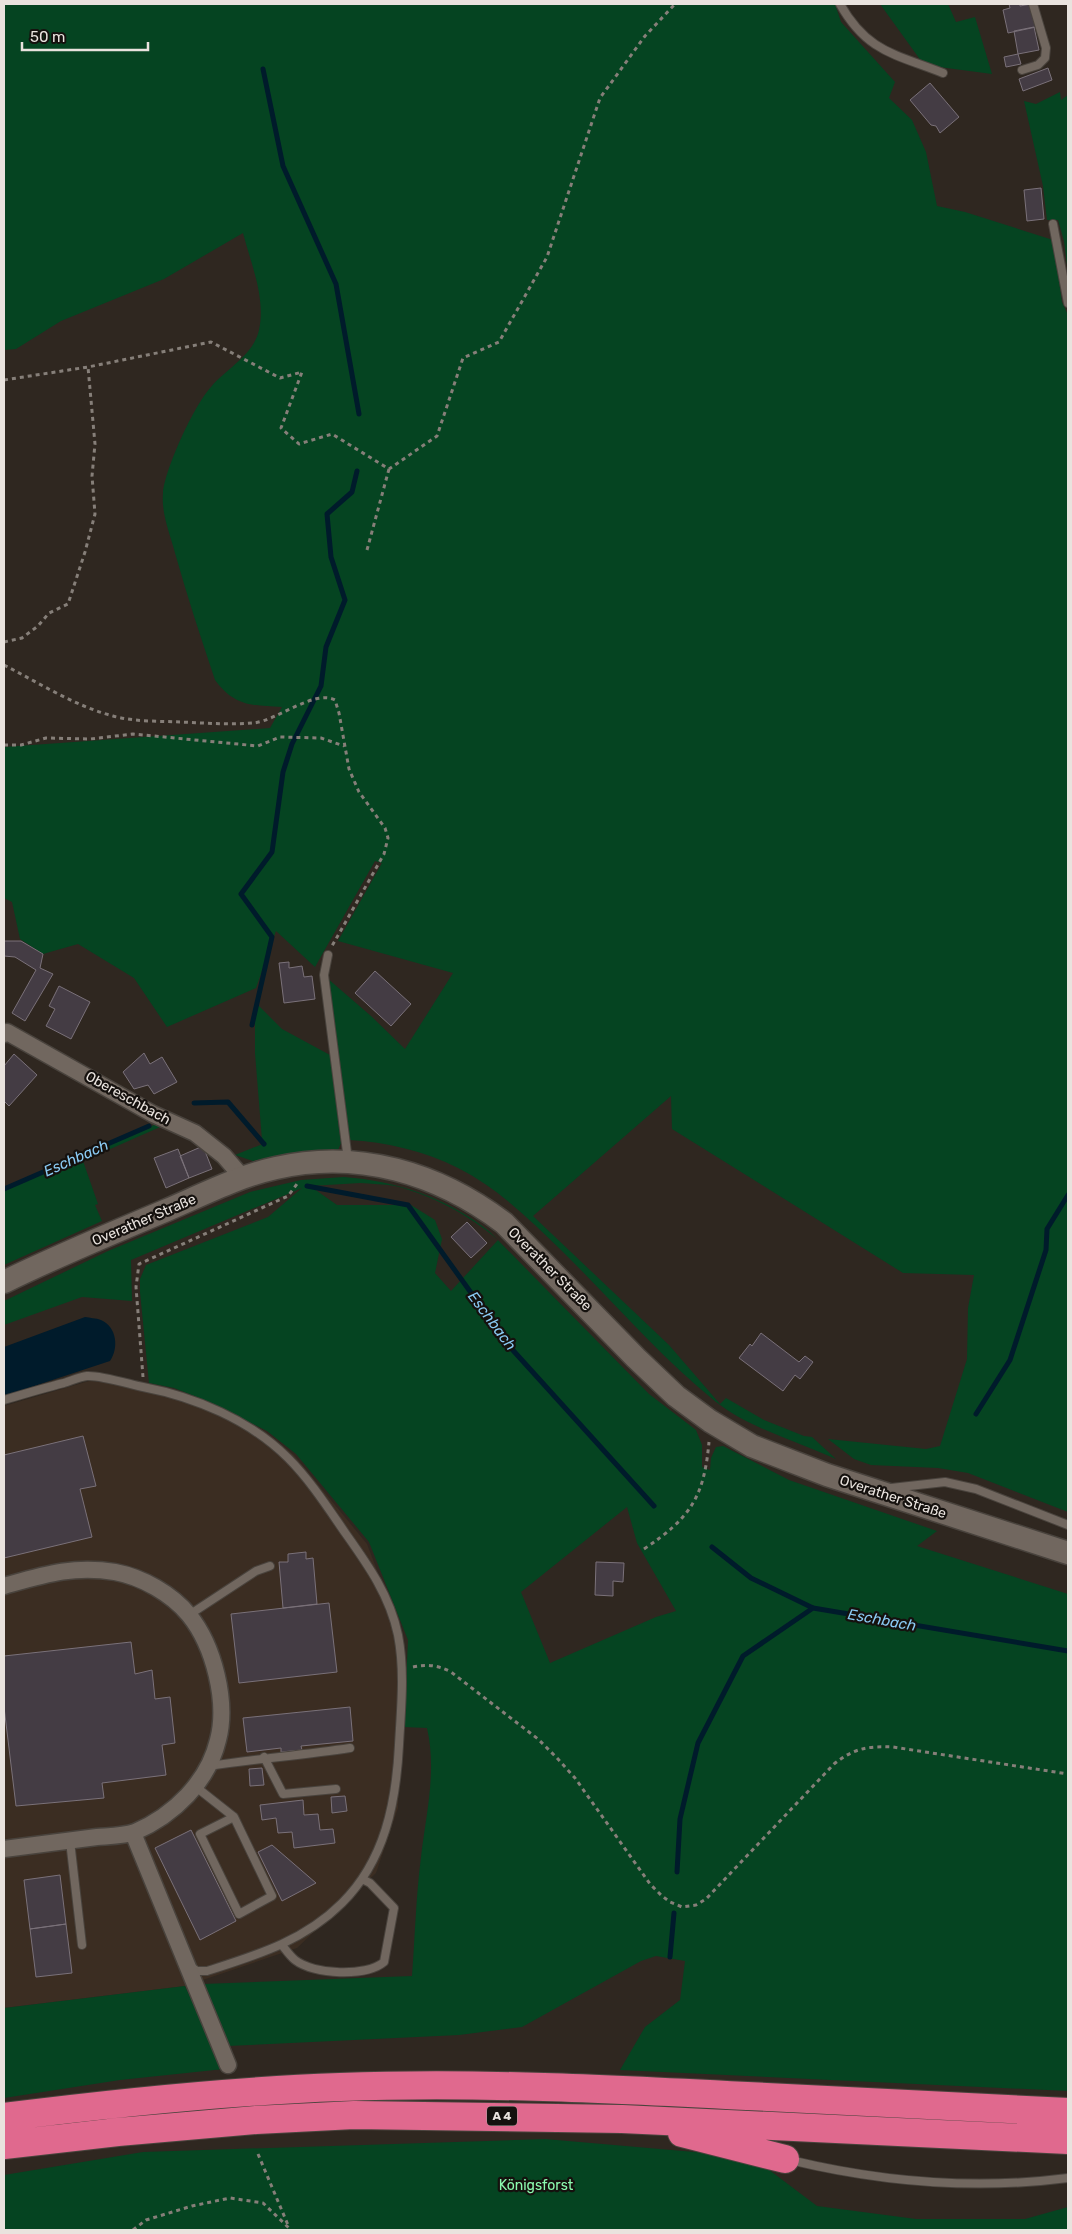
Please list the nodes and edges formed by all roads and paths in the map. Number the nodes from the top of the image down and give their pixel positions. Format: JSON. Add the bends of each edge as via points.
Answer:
{"nodes":[{"id":1,"x":675,"y":4,"type":"edge"},
{"id":2,"x":840,"y":4,"type":"edge"},
{"id":3,"x":1033,"y":4,"type":"edge"},
{"id":4,"x":1022,"y":70,"type":"dead end"},
{"id":5,"x":943,"y":73,"type":"dead end"},
{"id":6,"x":1053,"y":224,"type":"dead end"},
{"id":7,"x":1068,"y":303,"type":"edge"},
{"id":8,"x":88,"y":367,"type":"junction"},
{"id":9,"x":4,"y":380,"type":"edge"},
{"id":10,"x":389,"y":470,"type":"junction"},
{"id":11,"x":367,"y":550,"type":"dead end"},
{"id":12,"x":4,"y":642,"type":"edge"},
{"id":13,"x":4,"y":665,"type":"edge"},
{"id":14,"x":4,"y":745,"type":"edge"},
{"id":15,"x":344,"y":746,"type":"junction"},
{"id":16,"x":328,"y":955,"type":"joint"},
{"id":17,"x":4,"y":1034,"type":"edge"},
{"id":18,"x":314,"y":1162,"type":"junction"},
{"id":19,"x":348,"y":1162,"type":"junction"},
{"id":20,"x":243,"y":1178,"type":"junction"},
{"id":21,"x":4,"y":1282,"type":"edge"},
{"id":22,"x":144,"y":1387,"type":"junction"},
{"id":23,"x":4,"y":1400,"type":"edge"},
{"id":24,"x":710,"y":1421,"type":"junction"},
{"id":25,"x":873,"y":1490,"type":"junction"},
{"id":26,"x":1068,"y":1525,"type":"edge"},
{"id":27,"x":644,"y":1549,"type":"dead end"},
{"id":28,"x":1068,"y":1553,"type":"edge"},
{"id":29,"x":270,"y":1566,"type":"dead end"},
{"id":30,"x":4,"y":1586,"type":"edge"},
{"id":31,"x":189,"y":1615,"type":"junction"},
{"id":32,"x":402,"y":1670,"type":"junction"},
{"id":33,"x":350,"y":1748,"type":"dead end"},
{"id":34,"x":264,"y":1758,"type":"junction"},
{"id":35,"x":208,"y":1766,"type":"junction"},
{"id":36,"x":1068,"y":1774,"type":"edge"},
{"id":37,"x":196,"y":1787,"type":"junction"},
{"id":38,"x":336,"y":1789,"type":"dead end"},
{"id":39,"x":234,"y":1817,"type":"junction"},
{"id":40,"x":133,"y":1833,"type":"junction"},
{"id":41,"x":70,"y":1840,"type":"junction"},
{"id":42,"x":4,"y":1849,"type":"edge"},
{"id":43,"x":362,"y":1879,"type":"junction"},
{"id":44,"x":82,"y":1945,"type":"dead end"},
{"id":45,"x":282,"y":1945,"type":"junction"},
{"id":46,"x":188,"y":1965,"type":"junction"},
{"id":47,"x":228,"y":2065,"type":"dead end"},
{"id":48,"x":1068,"y":2112,"type":"edge"},
{"id":49,"x":4,"y":2118,"type":"edge"},
{"id":50,"x":622,"y":2119,"type":"junction"},
{"id":51,"x":1068,"y":2140,"type":"edge"},
{"id":52,"x":4,"y":2145,"type":"edge"},
{"id":53,"x":258,"y":2154,"type":"dead end"},
{"id":54,"x":785,"y":2159,"type":"joint"},
{"id":55,"x":1068,"y":2178,"type":"edge"},
{"id":56,"x":290,"y":2229,"type":"edge"},
{"id":57,"x":133,"y":2230,"type":"edge"}],
"edges":[{"from":1,"to":10,"type":"path","via":[[645,36],[600,98],[547,257],[499,342],[463,358],[437,436]]},
{"from":2,"to":5,"type":"lane","via":[[864,38],[880,49]]},
{"from":3,"to":4,"type":"lane","via":[[1046,48],[1045,58],[1038,65]]},
{"from":6,"to":7,"type":"lane"},
{"from":8,"to":9,"type":"path"},
{"from":8,"to":10,"type":"path","via":[[211,342],[280,378],[302,372],[281,428],[299,444],[332,434]]},
{"from":8,"to":12,"type":"path","via":[[95,444],[92,476],[94,514],[85,552],[68,604],[49,613],[22,638]]},
{"from":10,"to":11,"type":"path"},
{"from":13,"to":15,"type":"path","via":[[91,709],[138,720],[256,723],[310,701],[330,697],[335,700],[339,713]]},
{"from":14,"to":15,"type":"path","via":[[21,745],[46,738],[90,739],[133,734],[258,746],[280,737],[321,738]]},
{"from":15,"to":16,"type":"path","via":[[359,792],[385,828],[388,838],[384,854],[334,939]]},
{"from":16,"to":19,"type":"lane","via":[[324,975]]},
{"from":17,"to":20,"type":"street","name":"Obereschbach","via":[[7,1032],[153,1114],[195,1133],[224,1156]]},
{"from":18,"to":19,"type":"main road","name":"Overather Straße"},
{"from":18,"to":20,"type":"main road","name":"Overather Straße","via":[[276,1168]]},
{"from":18,"to":22,"type":"path","via":[[288,1196],[139,1264],[136,1288]]},
{"from":19,"to":24,"type":"main road","name":"Overather Straße","via":[[385,1166],[418,1175],[485,1208],[522,1239],[676,1396]]},
{"from":20,"to":21,"type":"main road","name":"Overather Straße"},
{"from":22,"to":23,"type":"lane","via":[[88,1376]]},
{"from":22,"to":32,"type":"lane","via":[[210,1407],[254,1430],[288,1457],[371,1569],[386,1597],[398,1635]]},
{"from":24,"to":25,"type":"main road","name":"Overather Straße","via":[[752,1446]]},
{"from":24,"to":27,"type":"path","via":[[707,1460],[698,1495],[682,1520],[668,1534]]},
{"from":25,"to":26,"type":"lane","via":[[945,1482],[976,1489]]},
{"from":25,"to":28,"type":"main road","name":"Overather Straße"},
{"from":29,"to":31,"type":"lane","via":[[256,1571]]},
{"from":30,"to":31,"type":"street","via":[[61,1571],[116,1573],[145,1582],[169,1596]]},
{"from":31,"to":35,"type":"street","via":[[212,1660],[220,1691],[222,1716],[218,1740]]},
{"from":32,"to":36,"type":"path","via":[[426,1664],[440,1666],[538,1738],[575,1778],[650,1884],[670,1902],[682,1907],[696,1905],[706,1899],[834,1764],[857,1749],[893,1748]]},
{"from":32,"to":43,"type":"lane","via":[[394,1798],[382,1843]]},
{"from":33,"to":34,"type":"lane","via":[[278,1759]]},
{"from":34,"to":35,"type":"lane"},
{"from":34,"to":38,"type":"lane","via":[[283,1794]]},
{"from":35,"to":37,"type":"street"},
{"from":37,"to":39,"type":"lane"},
{"from":37,"to":40,"type":"street","via":[[177,1806]]},
{"from":39,"to":39,"type":"lane","via":[[272,1896],[239,1914],[200,1834]]},
{"from":40,"to":41,"type":"street"},
{"from":40,"to":46,"type":"street"},
{"from":41,"to":42,"type":"street"},
{"from":41,"to":44,"type":"lane"},
{"from":43,"to":45,"type":"lane","via":[[318,1924]]},
{"from":43,"to":45,"type":"lane","via":[[394,1908],[384,1962],[369,1970],[314,1970],[295,1960]]},
{"from":45,"to":46,"type":"lane","via":[[207,1971],[197,1971]]},
{"from":46,"to":47,"type":"street"},
{"from":48,"to":49,"type":"highway","number":"A 4","via":[[620,2089],[430,2086],[251,2092],[101,2105]]},
{"from":50,"to":51,"type":"highway","number":"A 4"},
{"from":50,"to":52,"type":"highway","number":"A 4","via":[[354,2115],[216,2123]]},
{"from":50,"to":54,"type":"highway"},
{"from":53,"to":56,"type":"path"},
{"from":54,"to":55,"type":"lane","via":[[886,2178],[960,2184]]},
{"from":56,"to":57,"type":"path","via":[[263,2203],[230,2198],[146,2220]]}]}
